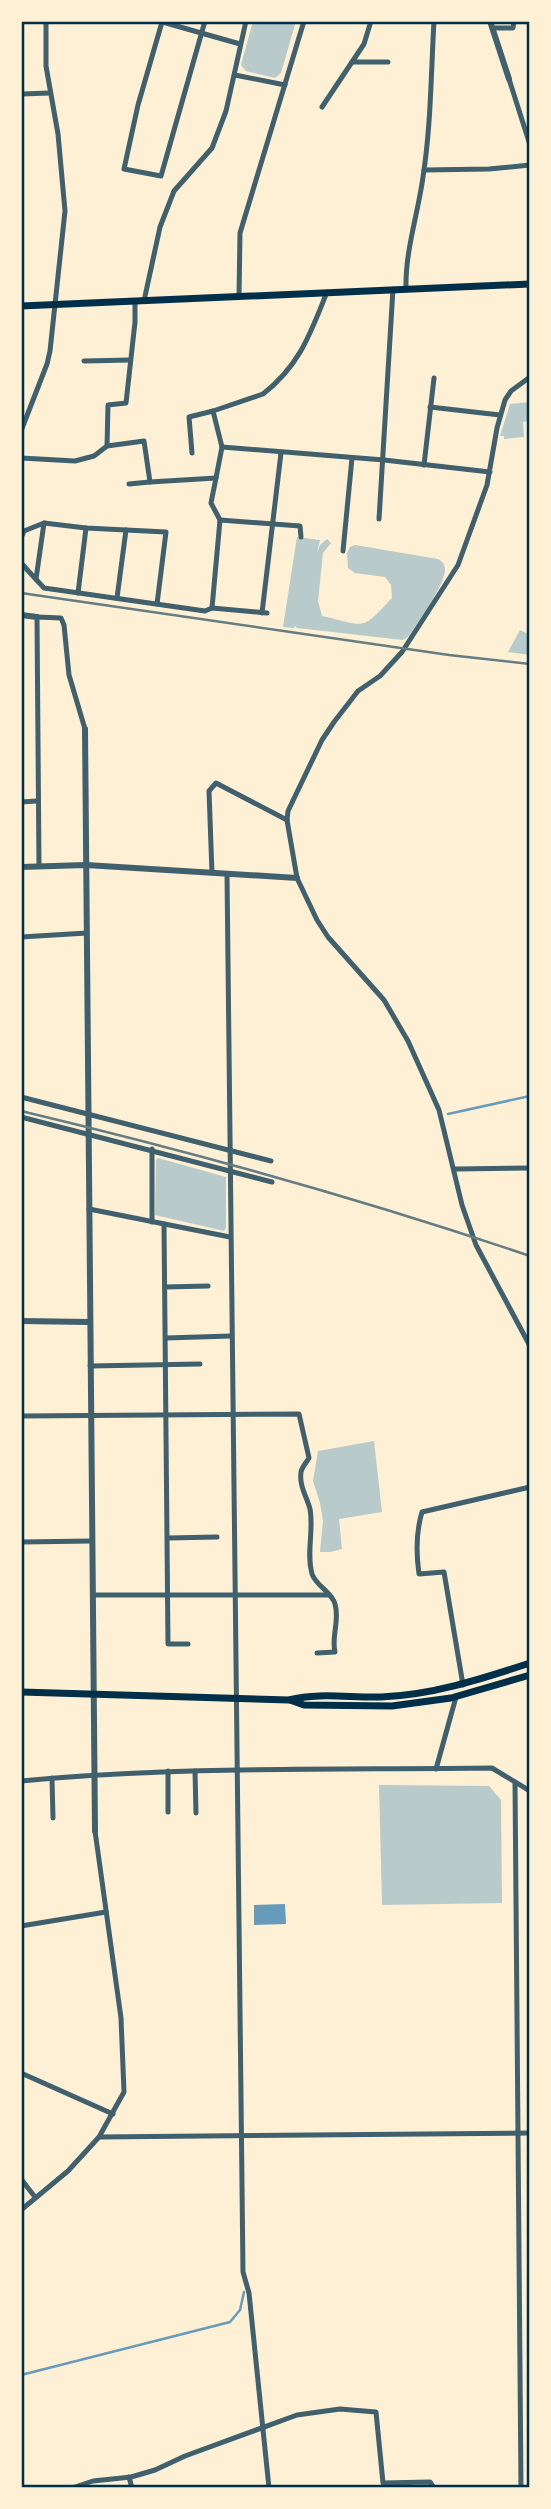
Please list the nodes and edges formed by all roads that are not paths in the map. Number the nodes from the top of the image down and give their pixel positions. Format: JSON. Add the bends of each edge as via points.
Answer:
{"nodes":[{"id":1,"x":46,"y":21,"type":"edge"},
{"id":2,"x":161,"y":21,"type":"edge"},
{"id":3,"x":205,"y":21,"type":"edge"},
{"id":4,"x":246,"y":21,"type":"edge"},
{"id":5,"x":304,"y":21,"type":"edge"},
{"id":6,"x":371,"y":21,"type":"edge"},
{"id":7,"x":433,"y":21,"type":"edge"},
{"id":8,"x":514,"y":21,"type":"edge"},
{"id":9,"x":491,"y":24,"type":"edge"},
{"id":10,"x":202,"y":33,"type":"junction"},
{"id":11,"x":240,"y":44,"type":"junction"},
{"id":12,"x":352,"y":62,"type":"junction"},
{"id":13,"x":388,"y":62,"type":"dead end"},
{"id":14,"x":235,"y":75,"type":"junction"},
{"id":15,"x":509,"y":79,"type":"joint"},
{"id":16,"x":285,"y":85,"type":"junction"},
{"id":17,"x":50,"y":93,"type":"junction"},
{"id":18,"x":21,"y":94,"type":"edge"},
{"id":19,"x":322,"y":107,"type":"dead end"},
{"id":20,"x":530,"y":145,"type":"edge"},
{"id":21,"x":530,"y":164,"type":"edge"},
{"id":22,"x":424,"y":170,"type":"junction"},
{"id":23,"x":530,"y":284,"type":"edge"},
{"id":24,"x":393,"y":289,"type":"junction"},
{"id":25,"x":406,"y":289,"type":"junction"},
{"id":26,"x":327,"y":291,"type":"junction"},
{"id":27,"x":240,"y":296,"type":"junction"},
{"id":28,"x":144,"y":301,"type":"junction"},
{"id":29,"x":135,"y":302,"type":"junction"},
{"id":30,"x":54,"y":305,"type":"junction"},
{"id":31,"x":21,"y":306,"type":"edge"},
{"id":32,"x":130,"y":360,"type":"junction"},
{"id":33,"x":84,"y":361,"type":"dead end"},
{"id":34,"x":530,"y":377,"type":"edge"},
{"id":35,"x":433,"y":378,"type":"dead end"},
{"id":36,"x":430,"y":407,"type":"junction"},
{"id":37,"x":213,"y":411,"type":"junction"},
{"id":38,"x":500,"y":415,"type":"junction"},
{"id":39,"x":21,"y":431,"type":"edge"},
{"id":40,"x":107,"y":446,"type":"junction"},
{"id":41,"x":222,"y":447,"type":"junction"},
{"id":42,"x":192,"y":453,"type":"dead end"},
{"id":43,"x":281,"y":453,"type":"junction"},
{"id":44,"x":352,"y":457,"type":"junction"},
{"id":45,"x":21,"y":458,"type":"edge"},
{"id":46,"x":384,"y":460,"type":"junction"},
{"id":47,"x":424,"y":465,"type":"junction"},
{"id":48,"x":490,"y":472,"type":"junction"},
{"id":49,"x":216,"y":478,"type":"junction"},
{"id":50,"x":150,"y":482,"type":"junction"},
{"id":51,"x":129,"y":484,"type":"dead end"},
{"id":52,"x":379,"y":519,"type":"dead end"},
{"id":53,"x":220,"y":520,"type":"junction"},
{"id":54,"x":44,"y":523,"type":"junction"},
{"id":55,"x":274,"y":524,"type":"junction"},
{"id":56,"x":86,"y":528,"type":"junction"},
{"id":57,"x":126,"y":530,"type":"junction"},
{"id":58,"x":301,"y":537,"type":"dead end"},
{"id":59,"x":21,"y":538,"type":"edge"},
{"id":60,"x":343,"y":551,"type":"dead end"},
{"id":61,"x":21,"y":564,"type":"edge"},
{"id":62,"x":36,"y":579,"type":"junction"},
{"id":63,"x":78,"y":593,"type":"junction"},
{"id":64,"x":117,"y":598,"type":"junction"},
{"id":65,"x":157,"y":604,"type":"junction"},
{"id":66,"x":212,"y":608,"type":"junction"},
{"id":67,"x":21,"y":615,"type":"edge"},
{"id":68,"x":37,"y":617,"type":"junction"},
{"id":69,"x":85,"y":729,"type":"joint"},
{"id":70,"x":37,"y":801,"type":"junction"},
{"id":71,"x":21,"y":802,"type":"edge"},
{"id":72,"x":287,"y":820,"type":"junction"},
{"id":73,"x":86,"y":864,"type":"junction"},
{"id":74,"x":39,"y":866,"type":"junction"},
{"id":75,"x":21,"y":867,"type":"edge"},
{"id":76,"x":212,"y":873,"type":"junction"},
{"id":77,"x":227,"y":874,"type":"junction"},
{"id":78,"x":297,"y":878,"type":"junction"},
{"id":79,"x":87,"y":933,"type":"junction"},
{"id":80,"x":21,"y":937,"type":"edge"},
{"id":81,"x":21,"y":1097,"type":"edge"},
{"id":82,"x":88,"y":1113,"type":"junction"},
{"id":83,"x":21,"y":1117,"type":"edge"},
{"id":84,"x":88,"y":1133,"type":"junction"},
{"id":85,"x":152,"y":1149,"type":"junction"},
{"id":86,"x":229,"y":1149,"type":"junction"},
{"id":87,"x":271,"y":1160,"type":"dead end"},
{"id":88,"x":530,"y":1168,"type":"edge"},
{"id":89,"x":455,"y":1169,"type":"junction"},
{"id":90,"x":230,"y":1170,"type":"junction"},
{"id":91,"x":272,"y":1182,"type":"dead end"},
{"id":92,"x":89,"y":1209,"type":"junction"},
{"id":93,"x":152,"y":1222,"type":"junction"},
{"id":94,"x":164,"y":1224,"type":"junction"},
{"id":95,"x":230,"y":1237,"type":"junction"},
{"id":96,"x":208,"y":1286,"type":"dead end"},
{"id":97,"x":165,"y":1287,"type":"junction"},
{"id":98,"x":21,"y":1321,"type":"edge"},
{"id":99,"x":89,"y":1322,"type":"junction"},
{"id":100,"x":231,"y":1336,"type":"junction"},
{"id":101,"x":166,"y":1338,"type":"junction"},
{"id":102,"x":530,"y":1346,"type":"edge"},
{"id":103,"x":166,"y":1364,"type":"junction"},
{"id":104,"x":200,"y":1364,"type":"dead end"},
{"id":105,"x":90,"y":1366,"type":"junction"},
{"id":106,"x":166,"y":1414,"type":"junction"},
{"id":107,"x":91,"y":1415,"type":"junction"},
{"id":108,"x":233,"y":1415,"type":"junction"},
{"id":109,"x":21,"y":1416,"type":"edge"},
{"id":110,"x":530,"y":1487,"type":"edge"},
{"id":111,"x":216,"y":1537,"type":"dead end"},
{"id":112,"x":168,"y":1538,"type":"junction"},
{"id":113,"x":92,"y":1541,"type":"junction"},
{"id":114,"x":21,"y":1542,"type":"edge"},
{"id":115,"x":93,"y":1595,"type":"junction"},
{"id":116,"x":329,"y":1595,"type":"junction"},
{"id":117,"x":167,"y":1596,"type":"junction"},
{"id":118,"x":234,"y":1597,"type":"junction"},
{"id":119,"x":188,"y":1644,"type":"dead end"},
{"id":120,"x":317,"y":1653,"type":"dead end"},
{"id":121,"x":530,"y":1663,"type":"edge"},
{"id":122,"x":530,"y":1675,"type":"edge"},
{"id":123,"x":463,"y":1685,"type":"junction"},
{"id":124,"x":21,"y":1692,"type":"edge"},
{"id":125,"x":94,"y":1695,"type":"junction"},
{"id":126,"x":456,"y":1697,"type":"junction"},
{"id":127,"x":236,"y":1699,"type":"junction"},
{"id":128,"x":289,"y":1700,"type":"junction"},
{"id":129,"x":437,"y":1765,"type":"junction"},
{"id":130,"x":168,"y":1771,"type":"junction"},
{"id":131,"x":195,"y":1771,"type":"junction"},
{"id":132,"x":237,"y":1771,"type":"junction"},
{"id":133,"x":94,"y":1774,"type":"junction"},
{"id":134,"x":52,"y":1778,"type":"junction"},
{"id":135,"x":21,"y":1781,"type":"edge"},
{"id":136,"x":515,"y":1782,"type":"junction"},
{"id":137,"x":530,"y":1791,"type":"edge"},
{"id":138,"x":168,"y":1812,"type":"dead end"},
{"id":139,"x":195,"y":1813,"type":"dead end"},
{"id":140,"x":52,"y":1818,"type":"dead end"},
{"id":141,"x":95,"y":1831,"type":"joint"},
{"id":142,"x":106,"y":1912,"type":"junction"},
{"id":143,"x":21,"y":1926,"type":"edge"},
{"id":144,"x":21,"y":2073,"type":"edge"},
{"id":145,"x":113,"y":2114,"type":"junction"},
{"id":146,"x":517,"y":2133,"type":"junction"},
{"id":147,"x":530,"y":2133,"type":"edge"},
{"id":148,"x":240,"y":2136,"type":"junction"},
{"id":149,"x":99,"y":2137,"type":"junction"},
{"id":150,"x":21,"y":2179,"type":"edge"},
{"id":151,"x":35,"y":2197,"type":"junction"},
{"id":152,"x":21,"y":2210,"type":"edge"},
{"id":153,"x":262,"y":2428,"type":"junction"},
{"id":154,"x":129,"y":2477,"type":"junction"},
{"id":155,"x":72,"y":2488,"type":"edge"},
{"id":156,"x":132,"y":2488,"type":"edge"},
{"id":157,"x":269,"y":2488,"type":"edge"},
{"id":158,"x":434,"y":2488,"type":"edge"},
{"id":159,"x":521,"y":2488,"type":"edge"}],
"edges":[{"from":1,"to":17,"type":"street","via":[[44,51]]},
{"from":2,"to":10,"type":"street"},
{"from":2,"to":10,"type":"street","via":[[124,169],[161,176]]},
{"from":3,"to":10,"type":"street"},
{"from":4,"to":11,"type":"street"},
{"from":5,"to":16,"type":"street"},
{"from":6,"to":12,"type":"street"},
{"from":7,"to":22,"type":"street"},
{"from":8,"to":9,"type":"street","via":[[513,28]]},
{"from":9,"to":15,"type":"street"},
{"from":10,"to":11,"type":"street"},
{"from":11,"to":14,"type":"street"},
{"from":12,"to":13,"type":"street"},
{"from":12,"to":19,"type":"street"},
{"from":14,"to":16,"type":"street"},
{"from":14,"to":28,"type":"street","via":[[212,148],[174,191],[160,227]]},
{"from":15,"to":20,"type":"street"},
{"from":16,"to":27,"type":"street","via":[[240,233]]},
{"from":17,"to":18,"type":"street"},
{"from":17,"to":30,"type":"street","via":[[65,211]]},
{"from":21,"to":22,"type":"street"},
{"from":22,"to":25,"type":"street"},
{"from":23,"to":25,"type":"main road"},
{"from":24,"to":25,"type":"main road"},
{"from":24,"to":26,"type":"main road"},
{"from":24,"to":46,"type":"street"},
{"from":26,"to":27,"type":"main road"},
{"from":26,"to":37,"type":"street","via":[[304,349],[270,389]]},
{"from":27,"to":28,"type":"main road"},
{"from":28,"to":29,"type":"main road"},
{"from":29,"to":30,"type":"main road"},
{"from":29,"to":32,"type":"street"},
{"from":30,"to":31,"type":"main road"},
{"from":30,"to":39,"type":"street","via":[[47,364]]},
{"from":32,"to":33,"type":"street"},
{"from":32,"to":40,"type":"street","via":[[127,403],[108,405]]},
{"from":34,"to":38,"type":"street","via":[[511,391]]},
{"from":35,"to":36,"type":"street"},
{"from":36,"to":38,"type":"street"},
{"from":36,"to":47,"type":"street"},
{"from":37,"to":41,"type":"street"},
{"from":37,"to":42,"type":"street","via":[[189,417]]},
{"from":38,"to":48,"type":"street"},
{"from":40,"to":45,"type":"street","via":[[94,456],[75,461]]},
{"from":40,"to":50,"type":"street","via":[[144,441]]},
{"from":41,"to":43,"type":"street"},
{"from":41,"to":49,"type":"street"},
{"from":43,"to":44,"type":"street"},
{"from":43,"to":55,"type":"street"},
{"from":44,"to":46,"type":"street"},
{"from":44,"to":60,"type":"street"},
{"from":46,"to":47,"type":"street"},
{"from":46,"to":52,"type":"street"},
{"from":47,"to":48,"type":"street"},
{"from":48,"to":72,"type":"street","via":[[458,565],[402,652],[358,691],[334,722]]},
{"from":49,"to":50,"type":"street"},
{"from":49,"to":53,"type":"street","via":[[211,503]]},
{"from":50,"to":51,"type":"street"},
{"from":53,"to":55,"type":"street"},
{"from":53,"to":66,"type":"street"},
{"from":54,"to":56,"type":"street"},
{"from":54,"to":59,"type":"street","via":[[24,531]]},
{"from":54,"to":62,"type":"street"},
{"from":55,"to":58,"type":"street","via":[[300,526]]},
{"from":55,"to":66,"type":"street","via":[[265,613]]},
{"from":56,"to":57,"type":"street"},
{"from":56,"to":63,"type":"street"},
{"from":57,"to":64,"type":"street"},
{"from":57,"to":65,"type":"street","via":[[166,531]]},
{"from":61,"to":62,"type":"street"},
{"from":62,"to":63,"type":"street","via":[[44,588]]},
{"from":63,"to":64,"type":"street"},
{"from":64,"to":65,"type":"street"},
{"from":65,"to":66,"type":"street"},
{"from":67,"to":68,"type":"street"},
{"from":68,"to":69,"type":"street","via":[[61,618],[69,675]]},
{"from":68,"to":70,"type":"street"},
{"from":69,"to":73,"type":"street"},
{"from":70,"to":71,"type":"street"},
{"from":70,"to":74,"type":"street"},
{"from":72,"to":76,"type":"street","via":[[216,783],[209,791]]},
{"from":72,"to":78,"type":"street"},
{"from":73,"to":74,"type":"street"},
{"from":73,"to":76,"type":"street"},
{"from":73,"to":79,"type":"street"},
{"from":74,"to":75,"type":"street"},
{"from":76,"to":77,"type":"street"},
{"from":77,"to":78,"type":"street"},
{"from":77,"to":86,"type":"street"},
{"from":78,"to":89,"type":"street","via":[[328,937],[396,1016],[439,1110]]},
{"from":79,"to":80,"type":"street"},
{"from":79,"to":82,"type":"street"},
{"from":81,"to":82,"type":"street"},
{"from":82,"to":84,"type":"street"},
{"from":82,"to":86,"type":"street"},
{"from":83,"to":84,"type":"street"},
{"from":84,"to":85,"type":"street"},
{"from":84,"to":92,"type":"street"},
{"from":85,"to":90,"type":"street"},
{"from":85,"to":93,"type":"street"},
{"from":86,"to":87,"type":"street"},
{"from":86,"to":90,"type":"street"},
{"from":88,"to":89,"type":"street"},
{"from":89,"to":102,"type":"street","via":[[461,1205],[476,1245]]},
{"from":90,"to":91,"type":"street"},
{"from":90,"to":95,"type":"street"},
{"from":92,"to":93,"type":"street"},
{"from":92,"to":99,"type":"street"},
{"from":93,"to":94,"type":"street"},
{"from":94,"to":95,"type":"street"},
{"from":94,"to":97,"type":"street"},
{"from":95,"to":100,"type":"street"},
{"from":96,"to":97,"type":"street"},
{"from":97,"to":101,"type":"street"},
{"from":98,"to":99,"type":"street"},
{"from":99,"to":105,"type":"street"},
{"from":100,"to":101,"type":"street"},
{"from":100,"to":108,"type":"street"},
{"from":101,"to":103,"type":"street"},
{"from":103,"to":104,"type":"street"},
{"from":103,"to":105,"type":"street"},
{"from":103,"to":106,"type":"street"},
{"from":105,"to":107,"type":"street"},
{"from":106,"to":107,"type":"street"},
{"from":106,"to":108,"type":"street"},
{"from":106,"to":112,"type":"street"},
{"from":107,"to":109,"type":"street"},
{"from":107,"to":113,"type":"street"},
{"from":108,"to":116,"type":"street","via":[[299,1414],[309,1458],[301,1470],[312,1526],[309,1559],[313,1578]]},
{"from":108,"to":118,"type":"street"},
{"from":110,"to":123,"type":"street","via":[[422,1512],[419,1574],[444,1572]]},
{"from":111,"to":112,"type":"street"},
{"from":112,"to":117,"type":"street"},
{"from":113,"to":114,"type":"street"},
{"from":113,"to":115,"type":"street"},
{"from":115,"to":117,"type":"street"},
{"from":115,"to":125,"type":"street"},
{"from":116,"to":118,"type":"street"},
{"from":116,"to":120,"type":"street","via":[[335,1602],[335,1652]]},
{"from":117,"to":118,"type":"street"},
{"from":117,"to":119,"type":"street","via":[[169,1644]]},
{"from":118,"to":127,"type":"street"},
{"from":121,"to":123,"type":"main road"},
{"from":122,"to":126,"type":"main road"},
{"from":123,"to":128,"type":"main road","via":[[393,1696]]},
{"from":124,"to":125,"type":"main road"},
{"from":125,"to":127,"type":"main road"},
{"from":125,"to":133,"type":"street"},
{"from":126,"to":128,"type":"main road","via":[[392,1706],[304,1705]]},
{"from":126,"to":129,"type":"street"},
{"from":127,"to":128,"type":"main road"},
{"from":127,"to":132,"type":"street"},
{"from":129,"to":132,"type":"street"},
{"from":129,"to":136,"type":"street","via":[[492,1768]]},
{"from":130,"to":131,"type":"street"},
{"from":130,"to":133,"type":"street"},
{"from":130,"to":138,"type":"street"},
{"from":131,"to":132,"type":"street"},
{"from":131,"to":139,"type":"street"},
{"from":132,"to":148,"type":"street"},
{"from":133,"to":134,"type":"street"},
{"from":133,"to":141,"type":"street"},
{"from":134,"to":135,"type":"street"},
{"from":134,"to":140,"type":"street"},
{"from":136,"to":137,"type":"street"},
{"from":136,"to":146,"type":"street"},
{"from":141,"to":142,"type":"street"},
{"from":142,"to":143,"type":"street"},
{"from":142,"to":145,"type":"street","via":[[121,2018],[124,2080],[124,2092]]},
{"from":144,"to":145,"type":"street"},
{"from":145,"to":149,"type":"street"},
{"from":146,"to":147,"type":"street"},
{"from":146,"to":148,"type":"street"},
{"from":146,"to":159,"type":"street"},
{"from":148,"to":149,"type":"street"},
{"from":148,"to":153,"type":"street","via":[[243,2272]]},
{"from":149,"to":151,"type":"street","via":[[68,2171]]},
{"from":150,"to":151,"type":"street"},
{"from":151,"to":152,"type":"street"},
{"from":153,"to":154,"type":"street"},
{"from":153,"to":157,"type":"street"},
{"from":153,"to":158,"type":"street","via":[[323,2410],[376,2412],[383,2483],[430,2482]]},
{"from":154,"to":155,"type":"street"},
{"from":154,"to":156,"type":"street"}]}
